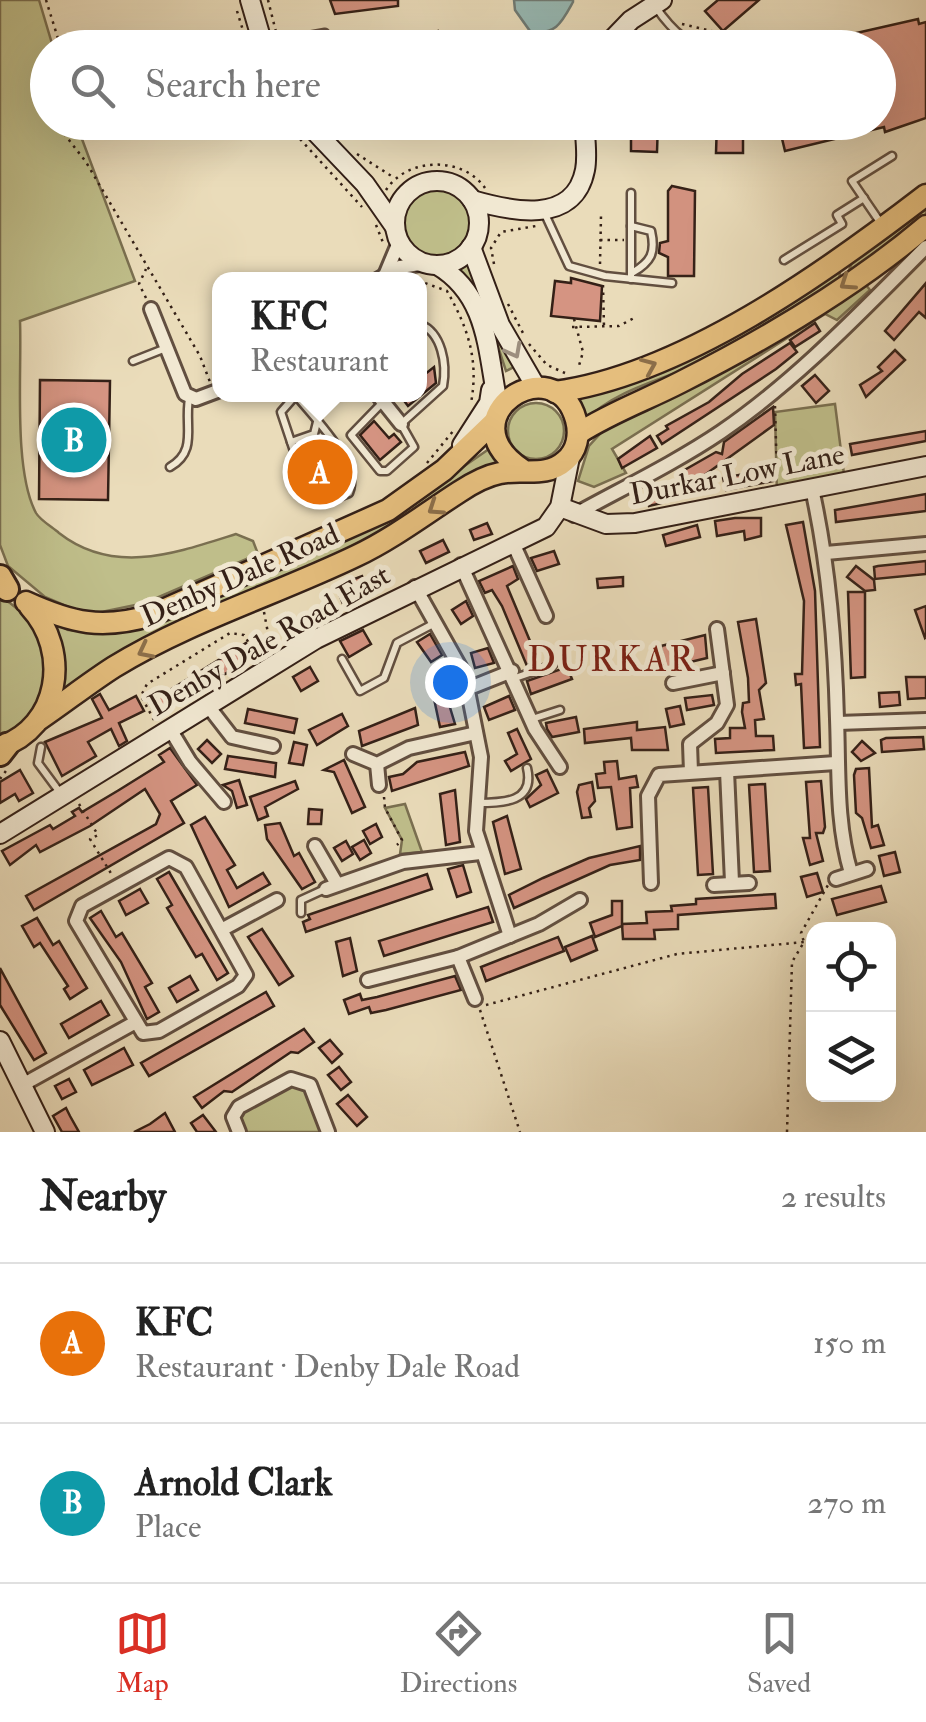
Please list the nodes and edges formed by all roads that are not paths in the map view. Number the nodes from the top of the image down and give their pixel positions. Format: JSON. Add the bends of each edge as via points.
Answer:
{"nodes":[{"id":1,"x":250,"y":0,"type":"edge"},
{"id":2,"x":658,"y":2,"type":"edge"},
{"id":3,"x":263,"y":30,"type":"edge"},
{"id":4,"x":621,"y":30,"type":"edge"},
{"id":5,"x":673,"y":30,"type":"edge"},
{"id":6,"x":323,"y":140,"type":"edge"},
{"id":7,"x":585,"y":140,"type":"edge"},
{"id":8,"x":892,"y":156,"type":"dead end"},
{"id":9,"x":410,"y":190,"type":"junction"},
{"id":10,"x":386,"y":192,"type":"junction"},
{"id":11,"x":631,"y":192,"type":"dead end"},
{"id":12,"x":926,"y":195,"type":"edge"},
{"id":13,"x":864,"y":198,"type":"junction"},
{"id":14,"x":488,"y":205,"type":"junction"},
{"id":15,"x":544,"y":211,"type":"junction"},
{"id":16,"x":631,"y":226,"type":"junction"},
{"id":17,"x":926,"y":226,"type":"edge"},
{"id":18,"x":884,"y":227,"type":"junction"},
{"id":19,"x":471,"y":247,"type":"junction"},
{"id":20,"x":926,"y":248,"type":"edge"},
{"id":21,"x":397,"y":249,"type":"junction"},
{"id":22,"x":784,"y":260,"type":"dead end"},
{"id":23,"x":432,"y":264,"type":"junction"},
{"id":24,"x":383,"y":272,"type":"edge"},
{"id":25,"x":631,"y":276,"type":"junction"},
{"id":26,"x":672,"y":283,"type":"dead end"},
{"id":27,"x":150,"y":308,"type":"road end"},
{"id":28,"x":825,"y":325,"type":"dead end"},
{"id":29,"x":427,"y":329,"type":"edge"},
{"id":30,"x":836,"y":336,"type":"junction"},
{"id":31,"x":167,"y":348,"type":"junction"},
{"id":32,"x":134,"y":361,"type":"dead end"},
{"id":33,"x":493,"y":380,"type":"junction"},
{"id":34,"x":546,"y":390,"type":"junction"},
{"id":35,"x":212,"y":392,"type":"edge"},
{"id":36,"x":190,"y":398,"type":"junction"},
{"id":37,"x":289,"y":402,"type":"edge"},
{"id":38,"x":301,"y":402,"type":"edge"},
{"id":39,"x":377,"y":402,"type":"edge"},
{"id":40,"x":383,"y":402,"type":"edge"},
{"id":41,"x":497,"y":416,"type":"junction"},
{"id":42,"x":316,"y":421,"type":"junction"},
{"id":43,"x":401,"y":424,"type":"junction"},
{"id":44,"x":579,"y":433,"type":"junction"},
{"id":45,"x":290,"y":442,"type":"junction"},
{"id":46,"x":570,"y":456,"type":"junction"},
{"id":47,"x":926,"y":466,"type":"edge"},
{"id":48,"x":170,"y":467,"type":"dead end"},
{"id":49,"x":444,"y":470,"type":"junction"},
{"id":50,"x":534,"y":471,"type":"junction"},
{"id":51,"x":812,"y":488,"type":"junction"},
{"id":52,"x":565,"y":507,"type":"junction"},
{"id":53,"x":513,"y":543,"type":"junction"},
{"id":54,"x":926,"y":544,"type":"edge"},
{"id":55,"x":826,"y":553,"type":"junction"},
{"id":56,"x":461,"y":565,"type":"junction"},
{"id":57,"x":415,"y":587,"type":"junction"},
{"id":58,"x":8,"y":588,"type":"edge"},
{"id":59,"x":546,"y":616,"type":"dead end"},
{"id":60,"x":436,"y":622,"type":"junction"},
{"id":61,"x":717,"y":629,"type":"dead end"},
{"id":62,"x":342,"y":659,"type":"dead end"},
{"id":63,"x":553,"y":665,"type":"dead end"},
{"id":64,"x":724,"y":673,"type":"junction"},
{"id":65,"x":514,"y":674,"type":"junction"},
{"id":66,"x":673,"y":683,"type":"dead end"},
{"id":67,"x":467,"y":689,"type":"junction"},
{"id":68,"x":208,"y":706,"type":"junction"},
{"id":69,"x":560,"y":710,"type":"dead end"},
{"id":70,"x":40,"y":719,"type":"junction"},
{"id":71,"x":531,"y":719,"type":"junction"},
{"id":72,"x":926,"y":720,"type":"edge"},
{"id":73,"x":838,"y":723,"type":"junction"},
{"id":74,"x":166,"y":731,"type":"junction"},
{"id":75,"x":476,"y":733,"type":"junction"},
{"id":76,"x":274,"y":746,"type":"dead end"},
{"id":77,"x":2,"y":748,"type":"edge"},
{"id":78,"x":41,"y":748,"type":"dead end"},
{"id":79,"x":353,"y":754,"type":"dead end"},
{"id":80,"x":836,"y":763,"type":"junction"},
{"id":81,"x":377,"y":764,"type":"junction"},
{"id":82,"x":644,"y":765,"type":"dead end"},
{"id":83,"x":560,"y":767,"type":"dead end"},
{"id":84,"x":527,"y":768,"type":"dead end"},
{"id":85,"x":727,"y":771,"type":"junction"},
{"id":86,"x":684,"y":772,"type":"junction"},
{"id":87,"x":654,"y":780,"type":"junction"},
{"id":88,"x":379,"y":785,"type":"road end"},
{"id":89,"x":66,"y":793,"type":"junction"},
{"id":90,"x":224,"y":802,"type":"dead end"},
{"id":91,"x":477,"y":802,"type":"junction"},
{"id":92,"x":0,"y":834,"type":"edge"},
{"id":93,"x":398,"y":845,"type":"road end"},
{"id":94,"x":316,"y":846,"type":"dead end"},
{"id":95,"x":666,"y":850,"type":"dead end"},
{"id":96,"x":650,"y":851,"type":"junction"},
{"id":97,"x":480,"y":853,"type":"junction"},
{"id":98,"x":402,"y":862,"type":"junction"},
{"id":99,"x":867,"y":870,"type":"dead end"},
{"id":100,"x":852,"y":873,"type":"junction"},
{"id":101,"x":836,"y":880,"type":"road end"},
{"id":102,"x":732,"y":882,"type":"junction"},
{"id":103,"x":651,"y":883,"type":"dead end"},
{"id":104,"x":749,"y":883,"type":"dead end"},
{"id":105,"x":714,"y":885,"type":"dead end"},
{"id":106,"x":332,"y":886,"type":"junction"},
{"id":107,"x":277,"y":900,"type":"dead end"},
{"id":108,"x":580,"y":900,"type":"dead end"},
{"id":109,"x":565,"y":908,"type":"junction"},
{"id":110,"x":300,"y":913,"type":"dead end"},
{"id":111,"x":572,"y":924,"type":"dead end"},
{"id":112,"x":224,"y":929,"type":"junction"},
{"id":113,"x":510,"y":936,"type":"junction"},
{"id":114,"x":458,"y":957,"type":"junction"},
{"id":115,"x":372,"y":958,"type":"dead end"},
{"id":116,"x":477,"y":1003,"type":"road end"},
{"id":117,"x":134,"y":1023,"type":"junction"},
{"id":118,"x":0,"y":1041,"type":"edge"},
{"id":119,"x":24,"y":1084,"type":"junction"},
{"id":120,"x":45,"y":1132,"type":"edge"},
{"id":121,"x":239,"y":1132,"type":"edge"},
{"id":122,"x":328,"y":1132,"type":"edge"}],
"edges":[{"from":1,"to":3,"type":"street"},
{"from":2,"to":4,"type":"street"},
{"from":2,"to":5,"type":"lane"},
{"from":6,"to":10,"type":"street","via":[[365,184]]},
{"from":7,"to":15,"type":"street","via":[[581,180],[562,203]]},
{"from":8,"to":13,"type":"lane","via":[[852,181]]},
{"from":9,"to":10,"type":"street"},
{"from":9,"to":14,"type":"street","via":[[443,181]]},
{"from":9,"to":21,"type":"street","via":[[398,206]]},
{"from":10,"to":21,"type":"street"},
{"from":11,"to":16,"type":"lane"},
{"from":12,"to":18,"type":"main road","name":"Denby Dale Road"},
{"from":13,"to":18,"type":"lane"},
{"from":13,"to":22,"type":"lane","via":[[837,216],[842,224]]},
{"from":14,"to":15,"type":"street"},
{"from":14,"to":19,"type":"street"},
{"from":15,"to":25,"type":"lane","via":[[564,262],[601,276]]},
{"from":16,"to":25,"type":"lane"},
{"from":16,"to":25,"type":"lane","via":[[651,231],[654,251]]},
{"from":17,"to":44,"type":"main road","one_way":true,"via":[[763,339]]},
{"from":34,"to":18,"type":"main road","name":"Denby Dale Road","one_way":true,"via":[[598,386],[705,340]]},
{"from":19,"to":23,"type":"street","via":[[456,260]]},
{"from":19,"to":34,"type":"street","one_way":true,"via":[[500,326]]},
{"from":20,"to":30,"type":"street","name":"Denby Dale Road East"},
{"from":21,"to":23,"type":"street"},
{"from":21,"to":24,"type":"street"},
{"from":23,"to":33,"type":"street","via":[[459,278],[472,296]]},
{"from":25,"to":26,"type":"lane"},
{"from":27,"to":31,"type":"street"},
{"from":28,"to":30,"type":"street"},
{"from":29,"to":43,"type":"lane","via":[[445,375],[438,393]]},
{"from":30,"to":52,"type":"street","name":"Denby Dale Road East","via":[[718,434]]},
{"from":31,"to":32,"type":"lane"},
{"from":31,"to":36,"type":"street"},
{"from":33,"to":41,"type":"street"},
{"from":33,"to":49,"type":"street","via":[[489,403]]},
{"from":34,"to":41,"type":"main road","name":"Denby Dale Road","via":[[515,393]]},
{"from":34,"to":44,"type":"main road","via":[[572,408]]},
{"from":35,"to":36,"type":"street"},
{"from":36,"to":48,"type":"lane","via":[[189,445]]},
{"from":37,"to":45,"type":"lane","via":[[281,412]]},
{"from":38,"to":42,"type":"lane"},
{"from":39,"to":43,"type":"lane","via":[[352,435],[380,470],[414,447]]},
{"from":40,"to":43,"type":"street"},
{"from":41,"to":49,"type":"main road","name":"Denby Dale Road"},
{"from":41,"to":50,"type":"main road","via":[[500,450]]},
{"from":42,"to":45,"type":"lane","via":[[314,434]]},
{"from":42,"to":45,"type":"lane","via":[[337,442],[352,484],[349,494],[323,503],[310,499]]},
{"from":44,"to":46,"type":"main road"},
{"from":46,"to":50,"type":"main road","name":"Denby Dale Road"},
{"from":46,"to":52,"type":"street"},
{"from":47,"to":51,"type":"street","name":"Durkar Low Lane"},
{"from":49,"to":58,"type":"main road","name":"Denby Dale Road","via":[[388,510],[134,620],[70,622]]},
{"from":50,"to":52,"type":"street"},
{"from":50,"to":70,"type":"main road","name":"Denby Dale Road","one_way":true,"via":[[486,476],[358,555],[147,650]]},
{"from":51,"to":52,"type":"street","name":"Durkar Low Lane","via":[[620,524]]},
{"from":51,"to":55,"type":"street"},
{"from":52,"to":53,"type":"street","name":"Denby Dale Road East","via":[[546,527]]},
{"from":53,"to":56,"type":"street","name":"Denby Dale Road East"},
{"from":53,"to":59,"type":"street"},
{"from":54,"to":55,"type":"street"},
{"from":55,"to":73,"type":"street"},
{"from":56,"to":57,"type":"street","name":"Denby Dale Road East"},
{"from":56,"to":65,"type":"street"},
{"from":57,"to":60,"type":"street"},
{"from":57,"to":68,"type":"street","name":"Denby Dale Road East"},
{"from":58,"to":70,"type":"main road","via":[[54,647],[54,682]]},
{"from":60,"to":62,"type":"lane","via":[[398,643],[384,678],[360,692]]},
{"from":60,"to":67,"type":"street"},
{"from":61,"to":64,"type":"street"},
{"from":63,"to":65,"type":"lane"},
{"from":64,"to":66,"type":"street"},
{"from":64,"to":86,"type":"street","via":[[724,715],[690,744]]},
{"from":65,"to":67,"type":"street"},
{"from":65,"to":71,"type":"street"},
{"from":67,"to":75,"type":"street"},
{"from":68,"to":74,"type":"street","name":"Denby Dale Road East"},
{"from":68,"to":76,"type":"street","via":[[232,737]]},
{"from":69,"to":71,"type":"lane"},
{"from":70,"to":77,"type":"main road","name":"Denby Dale Road"},
{"from":71,"to":83,"type":"street"},
{"from":72,"to":73,"type":"street"},
{"from":73,"to":80,"type":"street"},
{"from":74,"to":89,"type":"street","name":"Denby Dale Road East"},
{"from":74,"to":90,"type":"street"},
{"from":75,"to":81,"type":"street","via":[[409,748]]},
{"from":75,"to":91,"type":"street","via":[[482,756]]},
{"from":78,"to":89,"type":"lane","via":[[38,763]]},
{"from":79,"to":81,"type":"street"},
{"from":80,"to":85,"type":"street"},
{"from":80,"to":100,"type":"street"},
{"from":81,"to":88,"type":"street"},
{"from":82,"to":87,"type":"street"},
{"from":84,"to":91,"type":"lane","via":[[522,796],[504,804]]},
{"from":85,"to":86,"type":"street"},
{"from":85,"to":102,"type":"street"},
{"from":86,"to":87,"type":"street"},
{"from":87,"to":96,"type":"street","via":[[648,796]]},
{"from":89,"to":92,"type":"street","name":"Denby Dale Road East"},
{"from":91,"to":97,"type":"street"},
{"from":93,"to":98,"type":"street"},
{"from":94,"to":106,"type":"street"},
{"from":95,"to":96,"type":"street"},
{"from":96,"to":103,"type":"street"},
{"from":97,"to":98,"type":"street"},
{"from":97,"to":113,"type":"street"},
{"from":98,"to":106,"type":"street"},
{"from":99,"to":100,"type":"street"},
{"from":100,"to":101,"type":"street"},
{"from":102,"to":104,"type":"street"},
{"from":102,"to":105,"type":"street"},
{"from":106,"to":110,"type":"lane","via":[[301,900]]},
{"from":107,"to":112,"type":"street"},
{"from":108,"to":109,"type":"street"},
{"from":109,"to":111,"type":"street"},
{"from":109,"to":113,"type":"street"},
{"from":112,"to":117,"type":"street","via":[[245,967],[244,981],[159,1031],[143,1033]]},
{"from":112,"to":117,"type":"street","via":[[181,861],[169,858],[82,906],[76,921]]},
{"from":113,"to":114,"type":"street"},
{"from":114,"to":115,"type":"street","via":[[373,977]]},
{"from":114,"to":116,"type":"street"},
{"from":117,"to":119,"type":"street"},
{"from":118,"to":119,"type":"street"},
{"from":119,"to":120,"type":"street"},
{"from":121,"to":122,"type":"street","via":[[239,1107],[291,1079],[310,1085]]}]}
